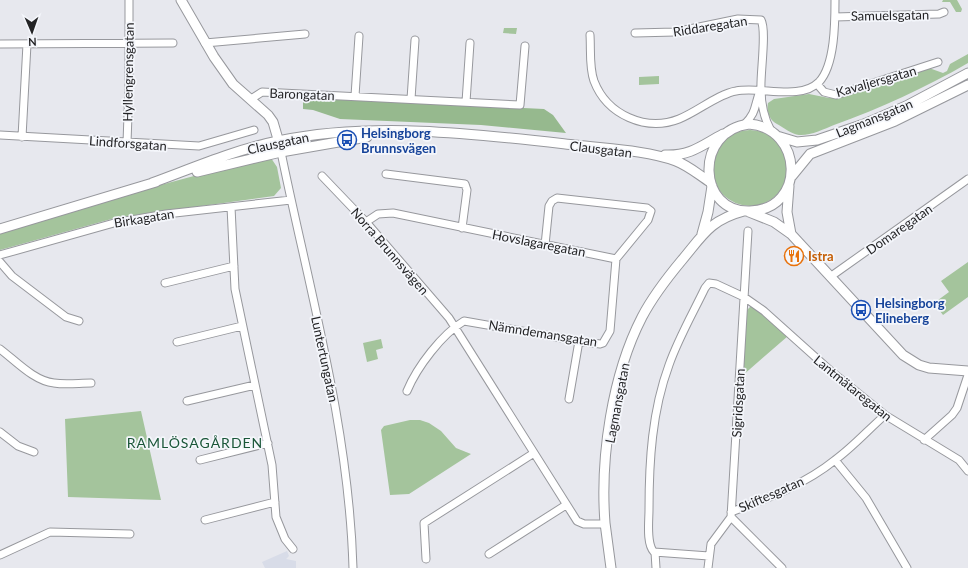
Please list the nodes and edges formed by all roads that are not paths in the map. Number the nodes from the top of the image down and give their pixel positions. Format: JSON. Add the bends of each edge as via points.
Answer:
{"nodes":[{"id":1,"x":129,"y":0,"type":"edge"},
{"id":2,"x":181,"y":0,"type":"edge"},
{"id":3,"x":835,"y":0,"type":"edge"},
{"id":4,"x":944,"y":12,"type":"dead end"},
{"id":5,"x":835,"y":17,"type":"junction"},
{"id":6,"x":635,"y":33,"type":"dead end"},
{"id":7,"x":305,"y":34,"type":"dead end"},
{"id":8,"x":590,"y":35,"type":"dead end"},
{"id":9,"x":359,"y":36,"type":"dead end"},
{"id":10,"x":414,"y":40,"type":"dead end"},
{"id":11,"x":205,"y":42,"type":"junction"},
{"id":12,"x":128,"y":43,"type":"junction"},
{"id":13,"x":173,"y":43,"type":"dead end"},
{"id":14,"x":470,"y":43,"type":"dead end"},
{"id":15,"x":0,"y":44,"type":"edge"},
{"id":16,"x":27,"y":44,"type":"junction"},
{"id":17,"x":525,"y":46,"type":"dead end"},
{"id":18,"x":938,"y":62,"type":"dead end"},
{"id":19,"x":968,"y":73,"type":"edge"},
{"id":20,"x":817,"y":84,"type":"junction"},
{"id":21,"x":968,"y":84,"type":"edge"},
{"id":22,"x":760,"y":91,"type":"junction"},
{"id":23,"x":355,"y":96,"type":"junction"},
{"id":24,"x":251,"y":99,"type":"junction"},
{"id":25,"x":410,"y":99,"type":"junction"},
{"id":26,"x":466,"y":102,"type":"junction"},
{"id":27,"x":744,"y":125,"type":"junction"},
{"id":28,"x":254,"y":130,"type":"dead end"},
{"id":29,"x":728,"y":131,"type":"junction"},
{"id":30,"x":410,"y":132,"type":"junction"},
{"id":31,"x":773,"y":133,"type":"junction"},
{"id":32,"x":0,"y":135,"type":"edge"},
{"id":33,"x":22,"y":137,"type":"junction"},
{"id":34,"x":278,"y":141,"type":"junction"},
{"id":35,"x":127,"y":143,"type":"junction"},
{"id":36,"x":281,"y":152,"type":"junction"},
{"id":37,"x":648,"y":154,"type":"junction"},
{"id":38,"x":386,"y":174,"type":"dead end"},
{"id":39,"x":322,"y":176,"type":"dead end"},
{"id":40,"x":968,"y":179,"type":"edge"},
{"id":41,"x":790,"y":180,"type":"junction"},
{"id":42,"x":152,"y":183,"type":"junction"},
{"id":43,"x":711,"y":184,"type":"junction"},
{"id":44,"x":291,"y":200,"type":"junction"},
{"id":45,"x":231,"y":207,"type":"junction"},
{"id":46,"x":747,"y":211,"type":"junction"},
{"id":47,"x":366,"y":222,"type":"junction"},
{"id":48,"x":0,"y":228,"type":"edge"},
{"id":49,"x":462,"y":228,"type":"junction"},
{"id":50,"x":748,"y":231,"type":"dead end"},
{"id":51,"x":791,"y":234,"type":"junction"},
{"id":52,"x":702,"y":235,"type":"junction"},
{"id":53,"x":545,"y":245,"type":"junction"},
{"id":54,"x":0,"y":255,"type":"edge"},
{"id":55,"x":616,"y":258,"type":"junction"},
{"id":56,"x":0,"y":262,"type":"edge"},
{"id":57,"x":234,"y":266,"type":"junction"},
{"id":58,"x":830,"y":277,"type":"junction"},
{"id":59,"x":165,"y":283,"type":"dead end"},
{"id":60,"x":744,"y":297,"type":"junction"},
{"id":61,"x":79,"y":321,"type":"dead end"},
{"id":62,"x":242,"y":326,"type":"junction"},
{"id":63,"x":456,"y":328,"type":"junction"},
{"id":64,"x":579,"y":341,"type":"junction"},
{"id":65,"x":177,"y":342,"type":"dead end"},
{"id":66,"x":0,"y":349,"type":"edge"},
{"id":67,"x":968,"y":371,"type":"edge"},
{"id":68,"x":968,"y":375,"type":"edge"},
{"id":69,"x":91,"y":383,"type":"dead end"},
{"id":70,"x":255,"y":385,"type":"junction"},
{"id":71,"x":407,"y":391,"type":"dead end"},
{"id":72,"x":568,"y":399,"type":"dead end"},
{"id":73,"x":186,"y":402,"type":"dead end"},
{"id":74,"x":885,"y":415,"type":"junction"},
{"id":75,"x":0,"y":432,"type":"edge"},
{"id":76,"x":924,"y":440,"type":"junction"},
{"id":77,"x":268,"y":443,"type":"junction"},
{"id":78,"x":34,"y":452,"type":"dead end"},
{"id":79,"x":534,"y":452,"type":"junction"},
{"id":80,"x":200,"y":460,"type":"dead end"},
{"id":81,"x":835,"y":460,"type":"junction"},
{"id":82,"x":968,"y":471,"type":"edge"},
{"id":83,"x":275,"y":502,"type":"junction"},
{"id":84,"x":566,"y":506,"type":"junction"},
{"id":85,"x":731,"y":514,"type":"junction"},
{"id":86,"x":205,"y":520,"type":"dead end"},
{"id":87,"x":606,"y":524,"type":"junction"},
{"id":88,"x":130,"y":534,"type":"dead end"},
{"id":89,"x":293,"y":549,"type":"dead end"},
{"id":90,"x":656,"y":552,"type":"junction"},
{"id":91,"x":489,"y":554,"type":"dead end"},
{"id":92,"x":0,"y":555,"type":"edge"},
{"id":93,"x":709,"y":556,"type":"junction"},
{"id":94,"x":426,"y":559,"type":"dead end"},
{"id":95,"x":353,"y":568,"type":"edge"},
{"id":96,"x":611,"y":568,"type":"edge"},
{"id":97,"x":656,"y":568,"type":"edge"},
{"id":98,"x":708,"y":568,"type":"edge"},
{"id":99,"x":782,"y":568,"type":"edge"},
{"id":100,"x":907,"y":568,"type":"edge"}],
"edges":[{"from":1,"to":12,"type":"street","name":"Hyllengrensgatan"},
{"from":2,"to":11,"type":"main road"},
{"from":3,"to":5,"type":"street"},
{"from":4,"to":5,"type":"street","name":"Samuelsgatan"},
{"from":5,"to":20,"type":"street","via":[[828,66]]},
{"from":6,"to":22,"type":"street","name":"Riddaregatan","via":[[675,32],[738,19],[761,20],[763,40]]},
{"from":7,"to":11,"type":"street"},
{"from":8,"to":22,"type":"street","via":[[594,81],[613,108],[633,119],[649,124],[668,122],[731,92]]},
{"from":9,"to":23,"type":"street"},
{"from":10,"to":25,"type":"street"},
{"from":11,"to":24,"type":"main road","via":[[233,84]]},
{"from":12,"to":13,"type":"street"},
{"from":12,"to":16,"type":"street"},
{"from":12,"to":35,"type":"street","name":"Hyllengrensgatan"},
{"from":14,"to":26,"type":"street"},
{"from":15,"to":16,"type":"street"},
{"from":16,"to":33,"type":"street"},
{"from":17,"to":26,"type":"street","name":"Barongatan","via":[[520,105]]},
{"from":18,"to":20,"type":"street","name":"Kavaljersgatan","via":[[836,95],[824,92]]},
{"from":19,"to":31,"type":"main road","name":"Lagmansgatan","via":[[906,106],[817,140],[795,142]]},
{"from":20,"to":22,"type":"street","via":[[799,92]]},
{"from":21,"to":41,"type":"main road","name":"Lagmansgatan","via":[[895,121],[813,152],[803,161]]},
{"from":22,"to":27,"type":"street","name":"Riddaregatan","via":[[755,112]]},
{"from":22,"to":31,"type":"street","name":"Riddaregatan","via":[[763,114]]},
{"from":23,"to":24,"type":"street","name":"Barongatan","via":[[262,92]]},
{"from":23,"to":25,"type":"street","name":"Barongatan"},
{"from":24,"to":34,"type":"main road","via":[[268,115]]},
{"from":25,"to":26,"type":"street","name":"Barongatan"},
{"from":27,"to":29,"type":"main road"},
{"from":27,"to":31,"type":"main road","via":[[756,125]]},
{"from":28,"to":35,"type":"street","name":"Lindforsgatan","via":[[199,146]]},
{"from":29,"to":37,"type":"main road","name":"Clausgatan","via":[[688,153]]},
{"from":29,"to":43,"type":"main road","via":[[715,147],[710,159]]},
{"from":30,"to":34,"type":"main road","name":"Clausgatan","via":[[338,133]]},
{"from":30,"to":36,"type":"main road","name":"Clausgatan"},
{"from":30,"to":37,"type":"main road","name":"Clausgatan","via":[[492,136]]},
{"from":31,"to":41,"type":"main road","via":[[789,157]]},
{"from":32,"to":33,"type":"street","name":"Lindforsgatan"},
{"from":33,"to":35,"type":"street","name":"Lindforsgatan"},
{"from":34,"to":36,"type":"main road"},
{"from":34,"to":42,"type":"main road","name":"Clausgatan","via":[[230,154]]},
{"from":36,"to":42,"type":"main road","name":"Clausgatan"},
{"from":36,"to":44,"type":"street","name":"Luntertungatan"},
{"from":37,"to":43,"type":"main road","name":"Clausgatan","via":[[691,168]]},
{"from":38,"to":49,"type":"street","via":[[465,184],[468,190]]},
{"from":39,"to":47,"type":"street","name":"Norra Brunnsvägen"},
{"from":40,"to":58,"type":"street","name":"Domaregatan"},
{"from":41,"to":46,"type":"main road","via":[[778,200],[763,209]]},
{"from":41,"to":51,"type":"main road","via":[[787,212]]},
{"from":42,"to":48,"type":"main road","name":"Clausgatan"},
{"from":43,"to":46,"type":"main road","via":[[723,202]]},
{"from":43,"to":52,"type":"main road","name":"Lagmansgatan"},
{"from":44,"to":45,"type":"street","name":"Birkagatan"},
{"from":44,"to":95,"type":"street","name":"Luntertungatan","via":[[342,446],[351,519]]},
{"from":45,"to":54,"type":"street","name":"Birkagatan","via":[[114,223]]},
{"from":45,"to":57,"type":"street"},
{"from":46,"to":51,"type":"main road","via":[[774,222]]},
{"from":46,"to":52,"type":"main road","name":"Lagmansgatan","via":[[718,221]]},
{"from":47,"to":49,"type":"street","name":"Hovslagaregatan","via":[[378,214],[388,212]]},
{"from":47,"to":63,"type":"street","name":"Norra Brunnsvägen"},
{"from":49,"to":53,"type":"street","name":"Hovslagaregatan"},
{"from":50,"to":60,"type":"street","name":"Sigridsgatan"},
{"from":51,"to":58,"type":"main road"},
{"from":52,"to":87,"type":"main road","name":"Lagmansgatan","via":[[648,306],[625,359],[616,392],[608,444],[605,478]]},
{"from":53,"to":55,"type":"street","name":"Hovslagaregatan"},
{"from":53,"to":55,"type":"street","via":[[549,206],[557,198],[648,208],[651,213],[648,220]]},
{"from":55,"to":64,"type":"street","name":"Nämndemansgatan","via":[[608,335],[602,344]]},
{"from":56,"to":61,"type":"street","via":[[12,276],[66,317]]},
{"from":57,"to":59,"type":"street"},
{"from":57,"to":62,"type":"street","via":[[235,289]]},
{"from":58,"to":67,"type":"main road","via":[[910,360],[934,370]]},
{"from":60,"to":74,"type":"street","name":"Lantmätaregatan"},
{"from":60,"to":85,"type":"street","name":"Sigridsgatan"},
{"from":60,"to":90,"type":"street","name":"Lantmätaregatan","via":[[716,284],[708,284],[668,366],[658,405],[650,466],[650,546]]},
{"from":62,"to":65,"type":"street"},
{"from":62,"to":70,"type":"street"},
{"from":63,"to":64,"type":"street","name":"Nämndemansgatan","via":[[464,321],[471,321]]},
{"from":63,"to":71,"type":"street","via":[[430,354],[413,376]]},
{"from":63,"to":79,"type":"street","name":"Norra Brunnsvägen"},
{"from":64,"to":72,"type":"street"},
{"from":66,"to":69,"type":"street","via":[[47,382]]},
{"from":68,"to":76,"type":"street","via":[[958,408]]},
{"from":70,"to":73,"type":"street"},
{"from":70,"to":77,"type":"street"},
{"from":74,"to":76,"type":"street","name":"Lantmätaregatan"},
{"from":74,"to":81,"type":"street","name":"Skiftesgatan"},
{"from":75,"to":78,"type":"street","via":[[18,446]]},
{"from":76,"to":82,"type":"street","name":"Lantmätaregatan","via":[[959,460]]},
{"from":77,"to":80,"type":"street"},
{"from":77,"to":83,"type":"street"},
{"from":79,"to":84,"type":"street","name":"Norra Brunnsvägen"},
{"from":79,"to":94,"type":"street","via":[[424,523]]},
{"from":81,"to":85,"type":"street","name":"Skiftesgatan","via":[[802,482]]},
{"from":81,"to":100,"type":"street","via":[[866,498]]},
{"from":83,"to":86,"type":"street"},
{"from":83,"to":89,"type":"street","via":[[277,520]]},
{"from":84,"to":87,"type":"street","name":"Norra Brunnsvägen","via":[[580,523]]},
{"from":84,"to":91,"type":"street"},
{"from":85,"to":93,"type":"street","via":[[711,544]]},
{"from":85,"to":99,"type":"street"},
{"from":87,"to":96,"type":"main road","name":"Lagmansgatan"},
{"from":88,"to":92,"type":"street","via":[[50,532]]},
{"from":90,"to":93,"type":"street"},
{"from":90,"to":97,"type":"street"},
{"from":93,"to":98,"type":"street"}]}
